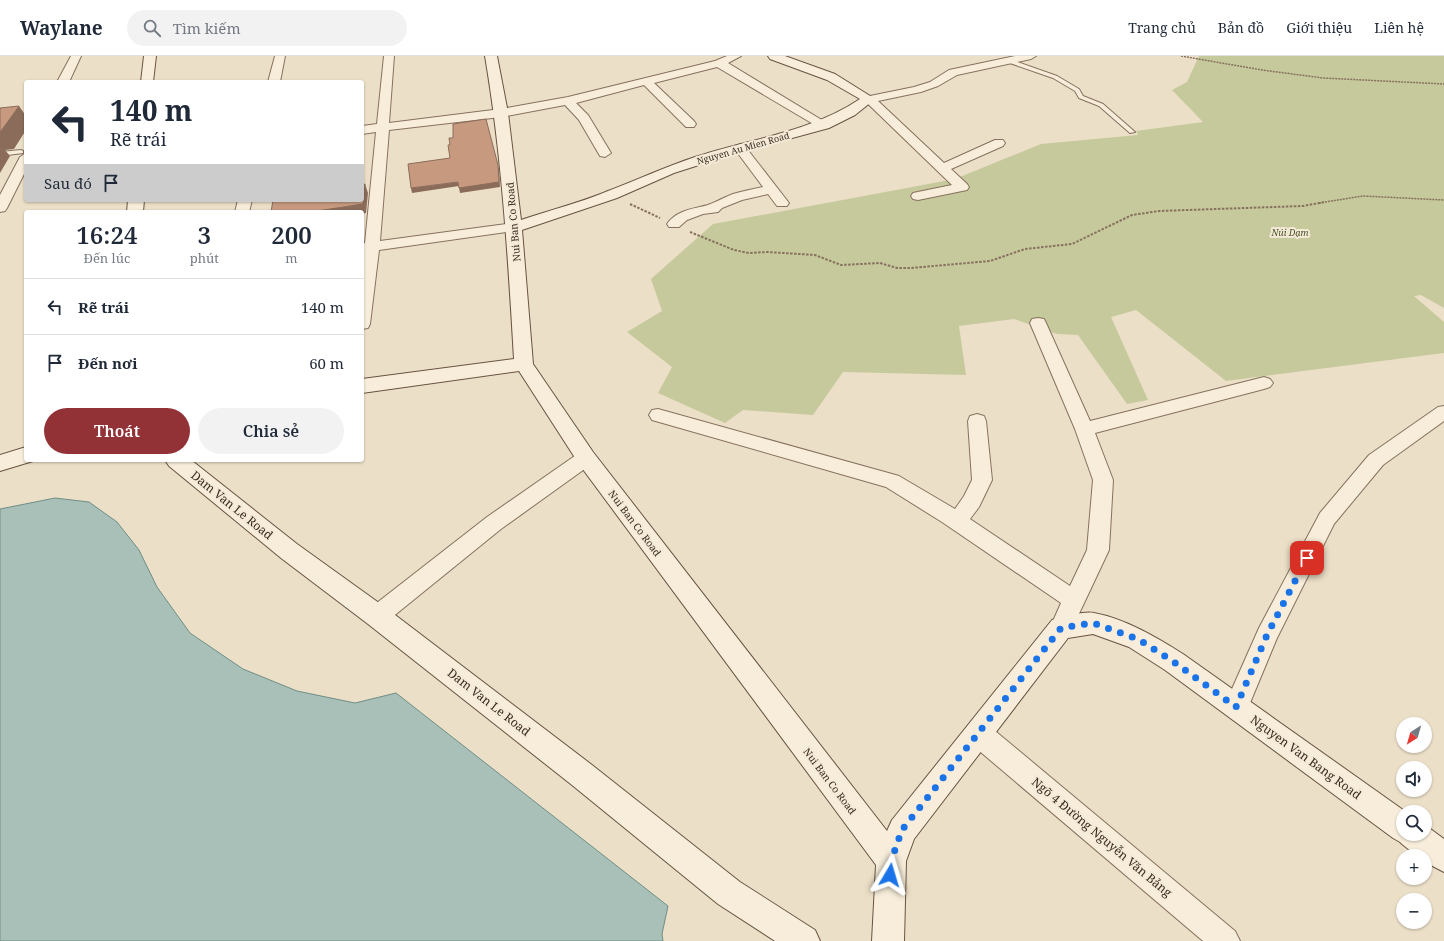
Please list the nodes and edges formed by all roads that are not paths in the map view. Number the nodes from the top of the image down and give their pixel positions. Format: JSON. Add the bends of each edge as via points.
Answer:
{"nodes":[{"id":1,"x":76,"y":56,"type":"edge"},
{"id":2,"x":150,"y":56,"type":"edge"},
{"id":3,"x":280,"y":56,"type":"edge"},
{"id":4,"x":389,"y":56,"type":"edge"},
{"id":5,"x":490,"y":56,"type":"edge"},
{"id":6,"x":696,"y":56,"type":"edge"},
{"id":7,"x":736,"y":56,"type":"edge"},
{"id":8,"x":774,"y":56,"type":"edge"},
{"id":9,"x":1031,"y":56,"type":"edge"},
{"id":10,"x":1009,"y":61,"type":"junction"},
{"id":11,"x":715,"y":64,"type":"junction"},
{"id":12,"x":64,"y":80,"type":"edge"},
{"id":13,"x":147,"y":80,"type":"edge"},
{"id":14,"x":274,"y":80,"type":"edge"},
{"id":15,"x":646,"y":81,"type":"junction"},
{"id":16,"x":568,"y":100,"type":"junction"},
{"id":17,"x":869,"y":100,"type":"junction"},
{"id":18,"x":502,"y":113,"type":"junction"},
{"id":19,"x":690,"y":124,"type":"dead end"},
{"id":20,"x":824,"y":125,"type":"junction"},
{"id":21,"x":383,"y":128,"type":"junction"},
{"id":22,"x":364,"y":130,"type":"edge"},
{"id":23,"x":1132,"y":132,"type":"dead end"},
{"id":24,"x":999,"y":143,"type":"dead end"},
{"id":25,"x":740,"y":148,"type":"junction"},
{"id":26,"x":605,"y":153,"type":"dead end"},
{"id":27,"x":0,"y":154,"type":"edge"},
{"id":28,"x":23,"y":154,"type":"edge"},
{"id":29,"x":943,"y":168,"type":"junction"},
{"id":30,"x":20,"y":182,"type":"edge"},
{"id":31,"x":772,"y":189,"type":"junction"},
{"id":32,"x":918,"y":196,"type":"dead end"},
{"id":33,"x":782,"y":203,"type":"dead end"},
{"id":34,"x":0,"y":208,"type":"edge"},
{"id":35,"x":674,"y":224,"type":"road end"},
{"id":36,"x":514,"y":227,"type":"junction"},
{"id":37,"x":367,"y":248,"type":"edge"},
{"id":38,"x":364,"y":294,"type":"edge"},
{"id":39,"x":1038,"y":323,"type":"dead end"},
{"id":40,"x":524,"y":364,"type":"junction"},
{"id":41,"x":1264,"y":383,"type":"dead end"},
{"id":42,"x":364,"y":386,"type":"edge"},
{"id":43,"x":1444,"y":412,"type":"edge"},
{"id":44,"x":658,"y":415,"type":"dead end"},
{"id":45,"x":977,"y":421,"type":"dead end"},
{"id":46,"x":1084,"y":429,"type":"junction"},
{"id":47,"x":24,"y":456,"type":"edge"},
{"id":48,"x":586,"y":458,"type":"junction"},
{"id":49,"x":178,"y":462,"type":"edge"},
{"id":50,"x":0,"y":463,"type":"edge"},
{"id":51,"x":957,"y":522,"type":"junction"},
{"id":52,"x":1074,"y":600,"type":"junction"},
{"id":53,"x":377,"y":616,"type":"junction"},
{"id":54,"x":1061,"y":628,"type":"junction"},
{"id":55,"x":1236,"y":707,"type":"junction"},
{"id":56,"x":979,"y":734,"type":"junction"},
{"id":57,"x":1396,"y":823,"type":"edge"},
{"id":58,"x":1422,"y":841,"type":"edge"},
{"id":59,"x":1444,"y":857,"type":"edge"},
{"id":60,"x":891,"y":861,"type":"junction"},
{"id":61,"x":804,"y":941,"type":"edge"},
{"id":62,"x":888,"y":941,"type":"edge"},
{"id":63,"x":1225,"y":941,"type":"edge"}],
"edges":[{"from":1,"to":12,"type":"street"},
{"from":2,"to":13,"type":"street"},
{"from":3,"to":14,"type":"street"},
{"from":4,"to":21,"type":"street"},
{"from":5,"to":18,"type":"street","name":"Nui Ban Co Road"},
{"from":6,"to":11,"type":"street"},
{"from":7,"to":11,"type":"street"},
{"from":8,"to":17,"type":"street","via":[[831,77]]},
{"from":9,"to":10,"type":"street"},
{"from":10,"to":17,"type":"street","via":[[952,72],[934,84],[918,90]]},
{"from":10,"to":23,"type":"lane","via":[[1055,76],[1077,90],[1081,97],[1101,105]]},
{"from":11,"to":15,"type":"street"},
{"from":11,"to":20,"type":"street"},
{"from":15,"to":16,"type":"street"},
{"from":15,"to":19,"type":"street"},
{"from":16,"to":18,"type":"street"},
{"from":16,"to":26,"type":"street","via":[[584,118]]},
{"from":17,"to":20,"type":"street","name":"Nguyen Au Mien Road"},
{"from":17,"to":29,"type":"street"},
{"from":18,"to":21,"type":"street"},
{"from":18,"to":36,"type":"street","name":"Nui Ban Co Road"},
{"from":20,"to":25,"type":"street","name":"Nguyen Au Mien Road"},
{"from":21,"to":22,"type":"street"},
{"from":21,"to":37,"type":"street"},
{"from":24,"to":29,"type":"street"},
{"from":25,"to":31,"type":"street"},
{"from":25,"to":36,"type":"street","name":"Nguyen Au Mien Road","via":[[670,170],[612,195]]},
{"from":27,"to":28,"type":"lane"},
{"from":28,"to":30,"type":"street"},
{"from":29,"to":32,"type":"street","via":[[962,187]]},
{"from":30,"to":34,"type":"street"},
{"from":31,"to":33,"type":"street"},
{"from":31,"to":35,"type":"street","via":[[738,197],[712,209],[701,210],[682,217]]},
{"from":36,"to":37,"type":"street"},
{"from":36,"to":40,"type":"street","name":"Nui Ban Co Road"},
{"from":37,"to":38,"type":"street"},
{"from":39,"to":46,"type":"street"},
{"from":40,"to":42,"type":"street"},
{"from":40,"to":48,"type":"street","name":"Nui Ban Co Road"},
{"from":41,"to":46,"type":"street"},
{"from":43,"to":55,"type":"street","via":[[1376,460],[1326,520],[1267,635]]},
{"from":44,"to":51,"type":"street","via":[[892,481]]},
{"from":45,"to":51,"type":"street","via":[[982,480],[972,501]]},
{"from":46,"to":52,"type":"street","via":[[1103,480],[1098,550]]},
{"from":47,"to":50,"type":"street"},
{"from":48,"to":53,"type":"street","via":[[494,523]]},
{"from":48,"to":60,"type":"street","name":"Nui Ban Co Road"},
{"from":49,"to":53,"type":"street","name":"Dam Van Le Road","via":[[289,551]]},
{"from":51,"to":52,"type":"street"},
{"from":52,"to":54,"type":"street"},
{"from":53,"to":61,"type":"street","name":"Dam Van Le Road","via":[[729,893]]},
{"from":54,"to":55,"type":"street","name":"Nguyen Van Bang Road","via":[[1093,623],[1138,639]]},
{"from":54,"to":56,"type":"street"},
{"from":55,"to":57,"type":"street","name":"Nguyen Van Bang Road"},
{"from":56,"to":60,"type":"street","via":[[902,830]]},
{"from":56,"to":63,"type":"street","name":"Ngõ 4 Đường Nguyễn Văn Bảng"},
{"from":58,"to":59,"type":"street"},
{"from":60,"to":62,"type":"street"}]}
